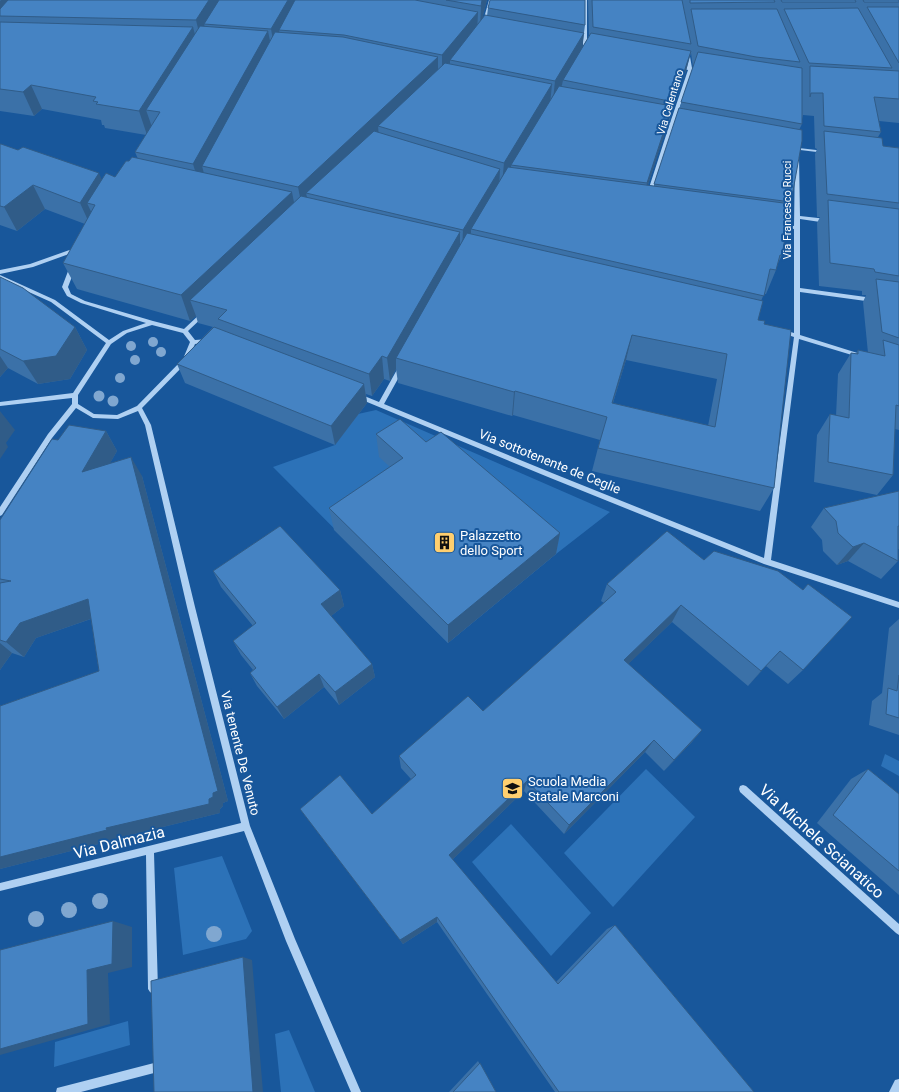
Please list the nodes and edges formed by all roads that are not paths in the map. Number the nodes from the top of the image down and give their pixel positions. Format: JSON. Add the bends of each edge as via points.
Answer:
{"nodes":[{"id":1,"x":491,"y":0,"type":"edge"},
{"id":2,"x":585,"y":0,"type":"edge"},
{"id":3,"x":483,"y":32,"type":"edge"},
{"id":4,"x":686,"y":48,"type":"edge"},
{"id":5,"x":578,"y":49,"type":"edge"},
{"id":6,"x":586,"y":51,"type":"junction"},
{"id":7,"x":593,"y":52,"type":"edge"},
{"id":8,"x":582,"y":57,"type":"edge"},
{"id":9,"x":668,"y":66,"type":"edge"},
{"id":10,"x":690,"y":70,"type":"junction"},
{"id":11,"x":705,"y":72,"type":"edge"},
{"id":12,"x":650,"y":121,"type":"edge"},
{"id":13,"x":672,"y":125,"type":"junction"},
{"id":14,"x":688,"y":128,"type":"edge"},
{"id":15,"x":797,"y":141,"type":"edge"},
{"id":16,"x":789,"y":147,"type":"edge"},
{"id":17,"x":797,"y":149,"type":"junction"},
{"id":18,"x":828,"y":152,"type":"edge"},
{"id":19,"x":648,"y":199,"type":"edge"},
{"id":20,"x":797,"y":217,"type":"junction"},
{"id":21,"x":836,"y":222,"type":"edge"},
{"id":22,"x":775,"y":225,"type":"edge"},
{"id":23,"x":797,"y":228,"type":"junction"},
{"id":24,"x":79,"y":254,"type":"edge"},
{"id":25,"x":76,"y":259,"type":"edge"},
{"id":26,"x":0,"y":272,"type":"edge"},
{"id":27,"x":0,"y":277,"type":"edge"},
{"id":28,"x":798,"y":290,"type":"junction"},
{"id":29,"x":883,"y":301,"type":"edge"},
{"id":30,"x":208,"y":309,"type":"edge"},
{"id":31,"x":152,"y":322,"type":"junction"},
{"id":32,"x":774,"y":329,"type":"edge"},
{"id":33,"x":185,"y":331,"type":"junction"},
{"id":34,"x":797,"y":334,"type":"junction"},
{"id":35,"x":214,"y":341,"type":"edge"},
{"id":36,"x":193,"y":342,"type":"junction"},
{"id":37,"x":109,"y":343,"type":"junction"},
{"id":38,"x":870,"y":358,"type":"edge"},
{"id":39,"x":404,"y":363,"type":"edge"},
{"id":40,"x":352,"y":393,"type":"edge"},
{"id":41,"x":75,"y":395,"type":"junction"},
{"id":42,"x":0,"y":404,"type":"edge"},
{"id":43,"x":381,"y":404,"type":"junction"},
{"id":44,"x":75,"y":405,"type":"junction"},
{"id":45,"x":139,"y":408,"type":"junction"},
{"id":46,"x":0,"y":513,"type":"edge"},
{"id":47,"x":767,"y":562,"type":"junction"},
{"id":48,"x":899,"y":606,"type":"edge"},
{"id":49,"x":743,"y":789,"type":"dead end"},
{"id":50,"x":246,"y":826,"type":"junction"},
{"id":51,"x":150,"y":850,"type":"junction"},
{"id":52,"x":0,"y":887,"type":"edge"},
{"id":53,"x":899,"y":930,"type":"edge"},
{"id":54,"x":153,"y":998,"type":"edge"},
{"id":55,"x":154,"y":1080,"type":"edge"},
{"id":56,"x":899,"y":1084,"type":"edge"},
{"id":57,"x":61,"y":1092,"type":"edge"},
{"id":58,"x":356,"y":1092,"type":"edge"},
{"id":59,"x":894,"y":1092,"type":"edge"}],
"edges":[{"from":1,"to":3,"type":"street"},
{"from":2,"to":6,"type":"street"},
{"from":4,"to":10,"type":"street","name":"Via Celentano"},
{"from":5,"to":6,"type":"street"},
{"from":6,"to":7,"type":"street"},
{"from":6,"to":8,"type":"street"},
{"from":9,"to":10,"type":"street"},
{"from":10,"to":11,"type":"street"},
{"from":10,"to":13,"type":"street","name":"Via Celentano"},
{"from":12,"to":13,"type":"street"},
{"from":13,"to":14,"type":"street"},
{"from":13,"to":19,"type":"street","name":"Via Celentano"},
{"from":15,"to":17,"type":"street","name":"Via Francesco Rucci"},
{"from":16,"to":17,"type":"street"},
{"from":17,"to":18,"type":"street"},
{"from":17,"to":20,"type":"street","name":"Via Francesco Rucci"},
{"from":20,"to":21,"type":"street"},
{"from":20,"to":23,"type":"street","name":"Via Francesco Rucci"},
{"from":22,"to":23,"type":"street"},
{"from":23,"to":28,"type":"street","name":"Via Francesco Rucci"},
{"from":24,"to":26,"type":"street","via":[[82,248],[31,266]]},
{"from":25,"to":31,"type":"street","via":[[66,279],[65,286],[69,295],[83,302]]},
{"from":27,"to":37,"type":"street","via":[[53,301]]},
{"from":28,"to":29,"type":"street"},
{"from":28,"to":34,"type":"street","name":"Via Francesco Rucci"},
{"from":30,"to":33,"type":"street"},
{"from":31,"to":33,"type":"street"},
{"from":31,"to":37,"type":"street","via":[[125,332]]},
{"from":32,"to":34,"type":"street"},
{"from":33,"to":36,"type":"street"},
{"from":34,"to":38,"type":"street"},
{"from":34,"to":47,"type":"street","name":"Via Francesco Rucci"},
{"from":35,"to":36,"type":"street"},
{"from":36,"to":45,"type":"street","via":[[185,360]]},
{"from":37,"to":41,"type":"street"},
{"from":39,"to":43,"type":"street"},
{"from":40,"to":43,"type":"street","name":"Via sottotenente de Ceglie"},
{"from":41,"to":42,"type":"street"},
{"from":41,"to":44,"type":"street"},
{"from":43,"to":47,"type":"street","name":"Via sottotenente de Ceglie"},
{"from":44,"to":45,"type":"street","via":[[93,416],[118,417]]},
{"from":44,"to":46,"type":"street","via":[[50,436]]},
{"from":45,"to":50,"type":"street","name":"Via tenente De Venuto","via":[[148,426]]},
{"from":47,"to":48,"type":"street","name":"Via sottotenente de Ceglie"},
{"from":49,"to":53,"type":"street","name":"Via Michele Scianatico"},
{"from":50,"to":51,"type":"street","name":"Via Dalmazia"},
{"from":50,"to":58,"type":"street","name":"Via tenente De Venuto","via":[[291,941]]},
{"from":51,"to":52,"type":"street","name":"Via Dalmazia"},
{"from":51,"to":54,"type":"street"},
{"from":55,"to":57,"type":"street","via":[[154,1064]]},
{"from":56,"to":59,"type":"street"}]}
